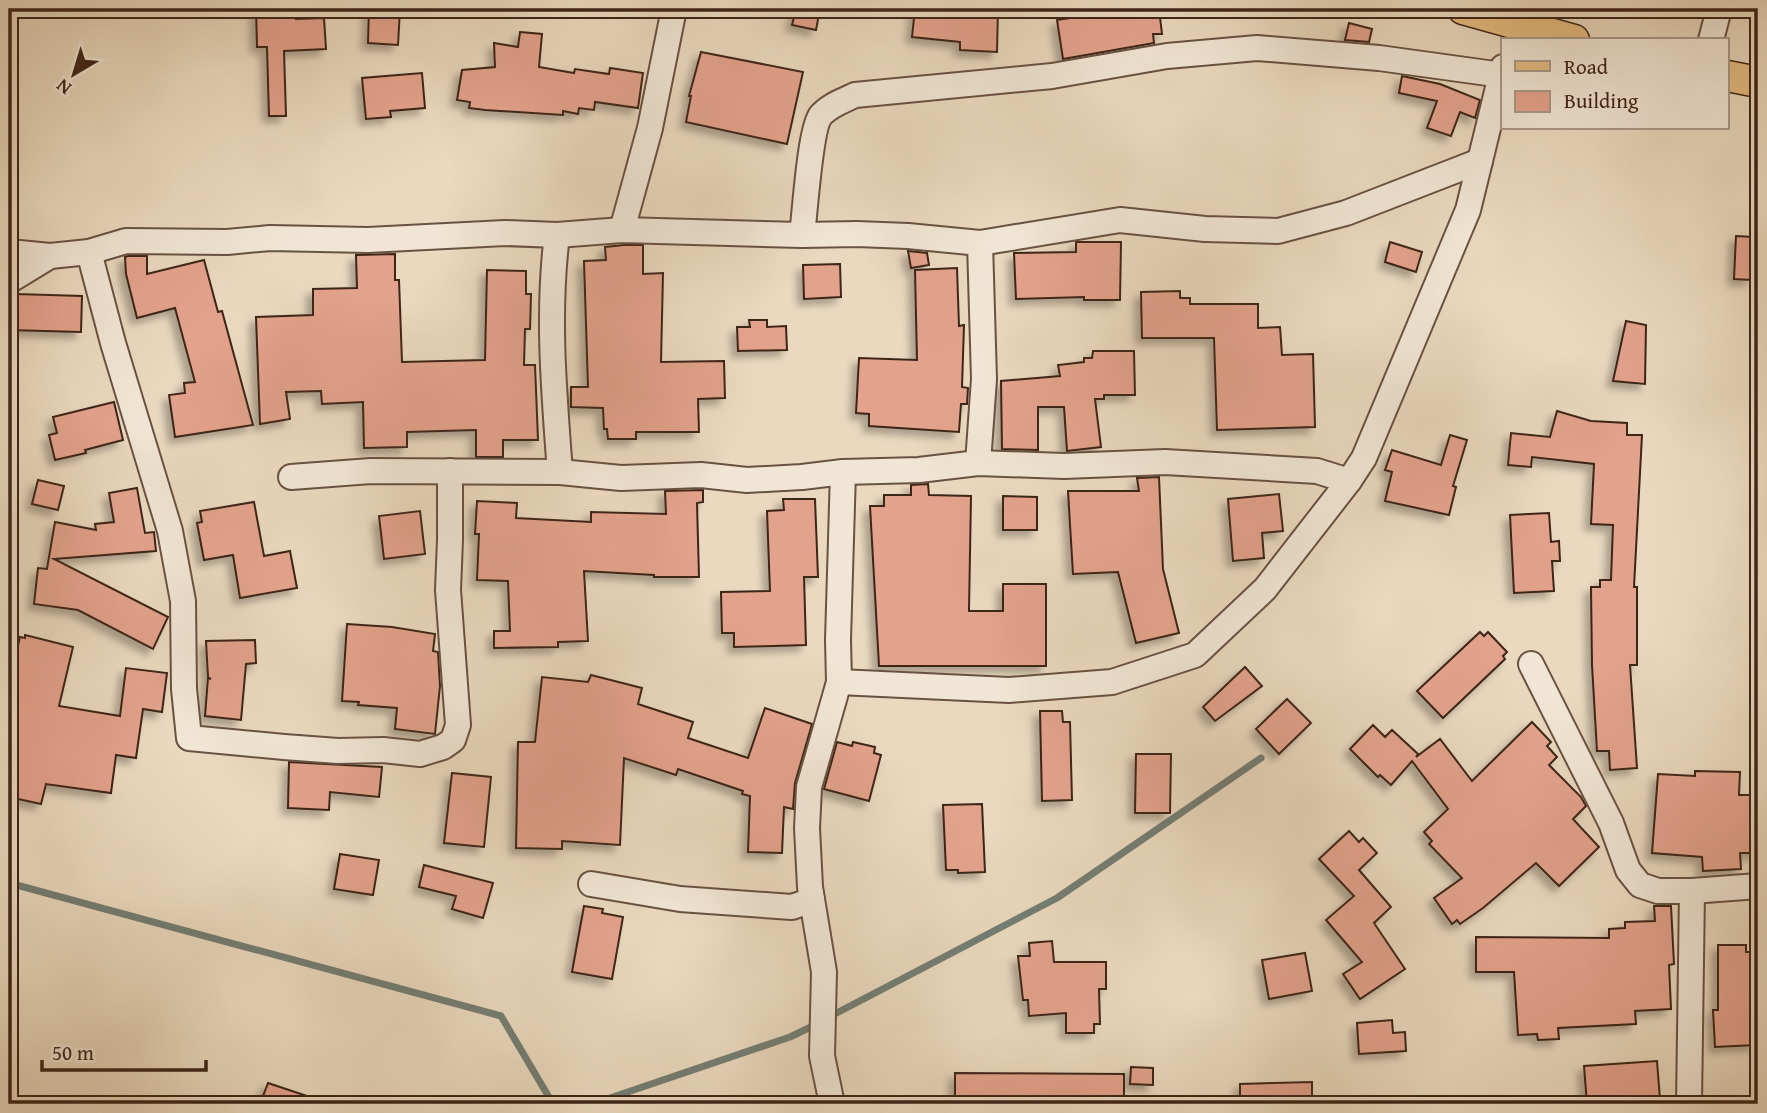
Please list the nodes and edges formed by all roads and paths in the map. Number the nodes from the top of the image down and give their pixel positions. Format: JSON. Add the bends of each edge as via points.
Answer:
{"nodes":[{"id":1,"x":674,"y":9,"type":"edge"},
{"id":2,"x":1463,"y":9,"type":"edge"},
{"id":3,"x":1719,"y":9,"type":"edge"},
{"id":4,"x":1505,"y":24,"type":"edge"},
{"id":5,"x":1565,"y":38,"type":"edge"},
{"id":6,"x":1712,"y":38,"type":"edge"},
{"id":7,"x":1501,"y":71,"type":"edge"},
{"id":8,"x":1501,"y":75,"type":"edge"},
{"id":9,"x":1728,"y":76,"type":"edge"},
{"id":10,"x":1758,"y":82,"type":"edge"},
{"id":11,"x":1480,"y":161,"type":"junction"},
{"id":12,"x":622,"y":230,"type":"junction"},
{"id":13,"x":557,"y":235,"type":"junction"},
{"id":14,"x":803,"y":235,"type":"junction"},
{"id":15,"x":979,"y":243,"type":"junction"},
{"id":16,"x":9,"y":252,"type":"edge"},
{"id":17,"x":89,"y":252,"type":"junction"},
{"id":18,"x":50,"y":256,"type":"junction"},
{"id":19,"x":9,"y":281,"type":"edge"},
{"id":20,"x":978,"y":463,"type":"junction"},
{"id":21,"x":450,"y":471,"type":"junction"},
{"id":22,"x":560,"y":472,"type":"junction"},
{"id":23,"x":843,"y":472,"type":"junction"},
{"id":24,"x":291,"y":477,"type":"dead end"},
{"id":25,"x":1349,"y":481,"type":"junction"},
{"id":26,"x":1531,"y":664,"type":"dead end"},
{"id":27,"x":839,"y":682,"type":"junction"},
{"id":28,"x":591,"y":884,"type":"dead end"},
{"id":29,"x":1758,"y":886,"type":"edge"},
{"id":30,"x":1692,"y":891,"type":"junction"},
{"id":31,"x":813,"y":900,"type":"junction"},
{"id":32,"x":832,"y":1104,"type":"edge"},
{"id":33,"x":1689,"y":1104,"type":"edge"}],
"edges":[{"from":1,"to":12,"type":"street","via":[[650,128]]},
{"from":2,"to":4,"type":"main road"},
{"from":3,"to":6,"type":"street"},
{"from":4,"to":5,"type":"main road"},
{"from":7,"to":14,"type":"street","via":[[1257,48],[1052,76],[855,95],[819,117]]},
{"from":8,"to":11,"type":"street"},
{"from":9,"to":10,"type":"main road"},
{"from":11,"to":15,"type":"street","via":[[1346,213],[1278,231],[1120,220]]},
{"from":11,"to":25,"type":"street","via":[[1468,210],[1364,458]]},
{"from":12,"to":13,"type":"street"},
{"from":12,"to":14,"type":"street"},
{"from":13,"to":17,"type":"street","via":[[126,242]]},
{"from":13,"to":22,"type":"street","via":[[551,298]]},
{"from":14,"to":15,"type":"street","via":[[857,233]]},
{"from":15,"to":20,"type":"street","via":[[984,379]]},
{"from":16,"to":18,"type":"street"},
{"from":17,"to":18,"type":"street"},
{"from":17,"to":21,"type":"street","via":[[170,531],[183,601],[189,738],[420,754],[453,740],[458,725],[447,590]]},
{"from":18,"to":19,"type":"street"},
{"from":20,"to":23,"type":"street"},
{"from":20,"to":25,"type":"street","via":[[1165,462],[1317,471]]},
{"from":21,"to":22,"type":"street"},
{"from":21,"to":24,"type":"street"},
{"from":22,"to":23,"type":"street","via":[[747,480]]},
{"from":23,"to":27,"type":"street"},
{"from":25,"to":27,"type":"street","via":[[1265,589],[1195,654],[1112,682],[1009,690]]},
{"from":26,"to":30,"type":"street","via":[[1611,823],[1628,870],[1640,885],[1658,891]]},
{"from":27,"to":31,"type":"street","via":[[809,788]]},
{"from":28,"to":31,"type":"street","via":[[680,899],[792,907]]},
{"from":29,"to":30,"type":"street"},
{"from":30,"to":33,"type":"street"},
{"from":31,"to":32,"type":"street","via":[[824,972],[822,1056]]}]}
